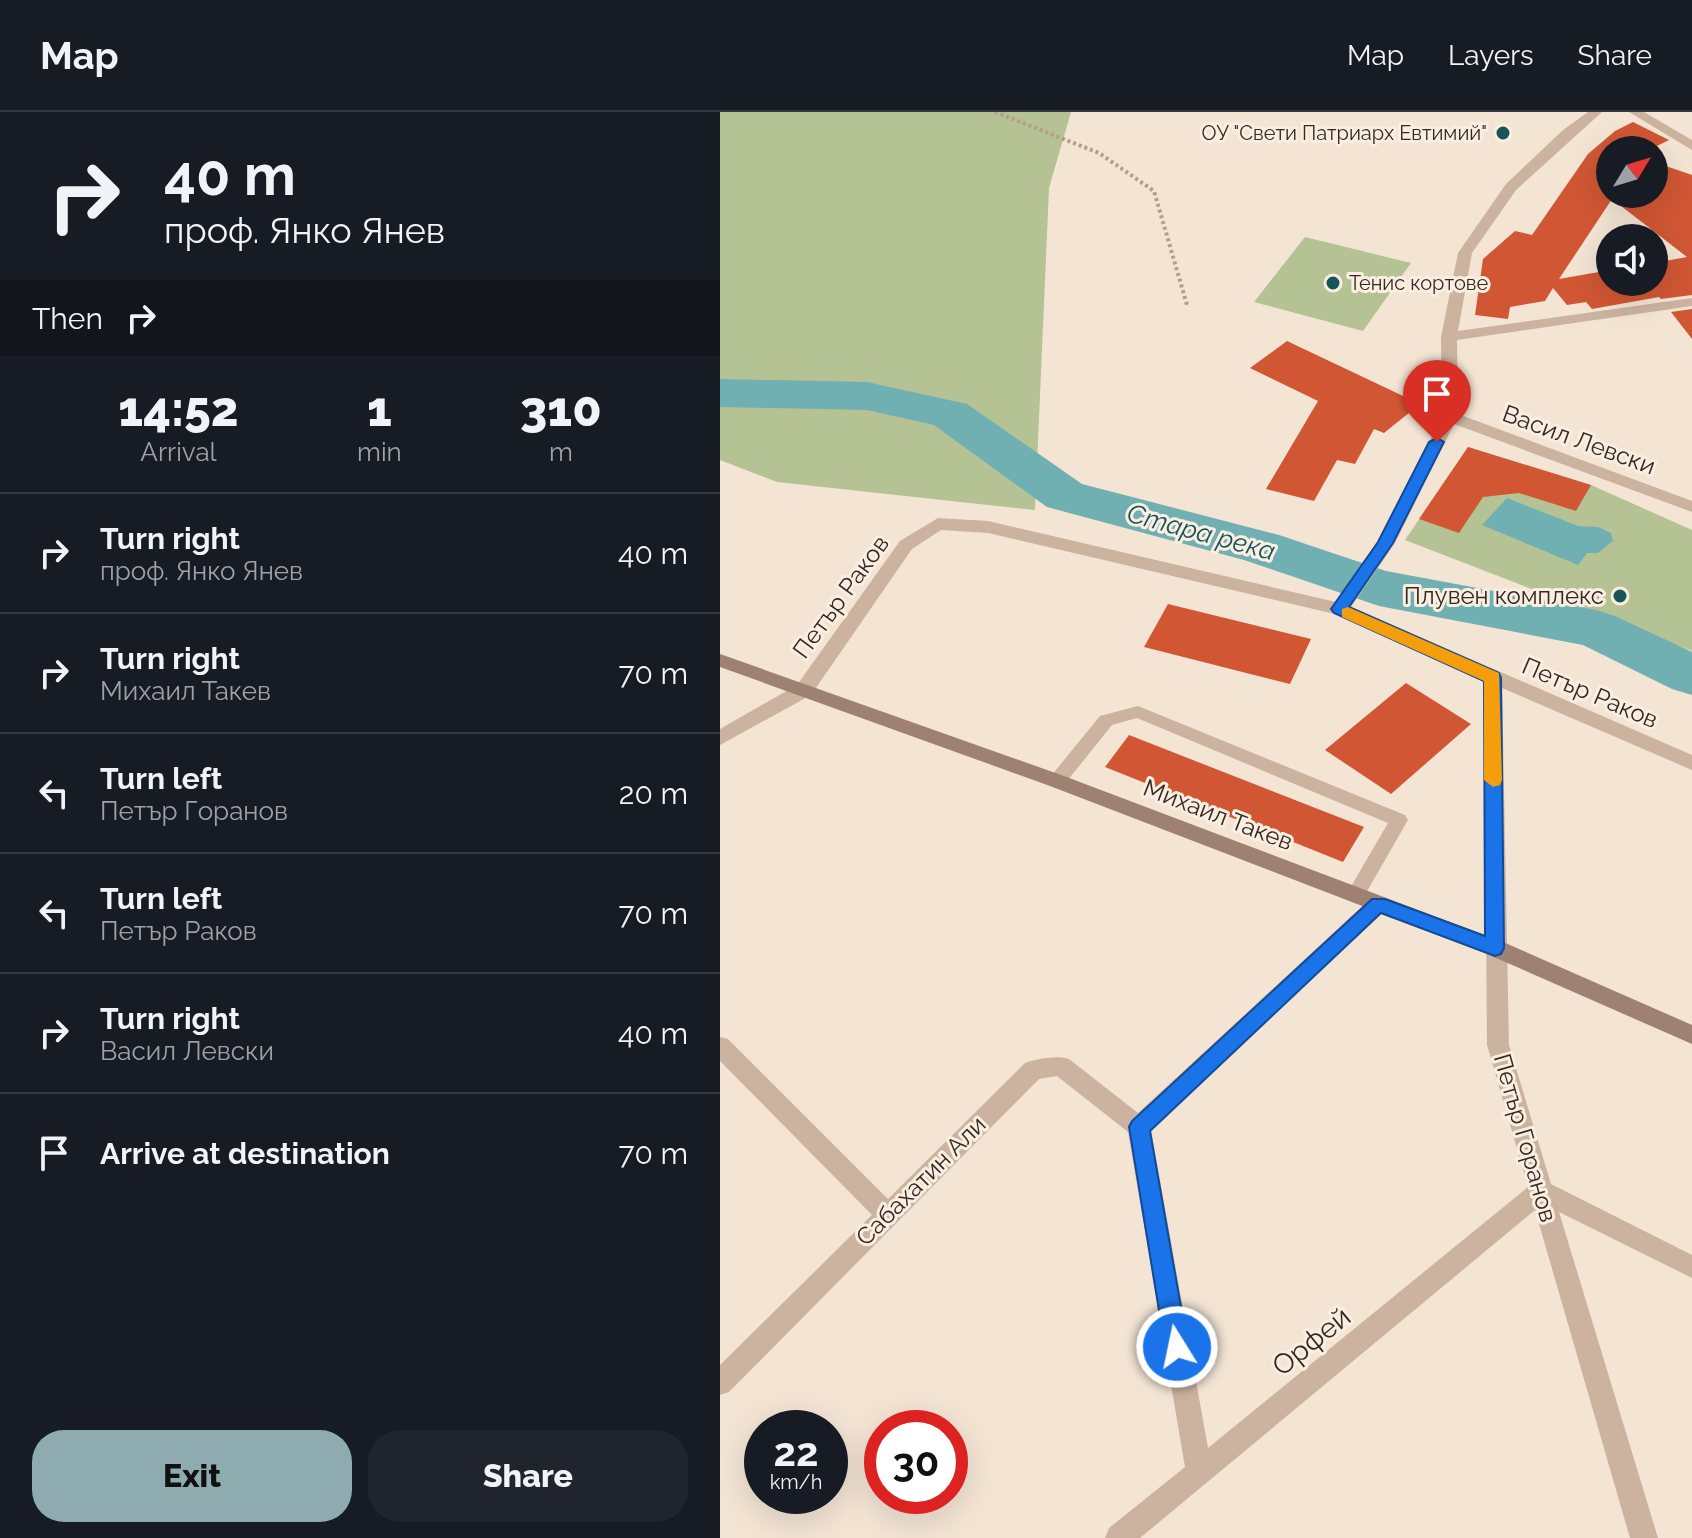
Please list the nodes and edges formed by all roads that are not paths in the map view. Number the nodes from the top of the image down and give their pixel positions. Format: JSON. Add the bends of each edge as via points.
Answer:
{"nodes":[{"id":1,"x":1596,"y":112,"type":"edge"},
{"id":2,"x":1635,"y":112,"type":"edge"},
{"id":3,"x":1692,"y":146,"type":"edge"},
{"id":4,"x":1692,"y":302,"type":"edge"},
{"id":5,"x":1449,"y":337,"type":"junction"},
{"id":6,"x":1450,"y":417,"type":"junction"},
{"id":7,"x":1692,"y":507,"type":"edge"},
{"id":8,"x":1340,"y":609,"type":"junction"},
{"id":9,"x":720,"y":660,"type":"edge"},
{"id":10,"x":1493,"y":678,"type":"junction"},
{"id":11,"x":804,"y":690,"type":"junction"},
{"id":12,"x":720,"y":738,"type":"edge"},
{"id":13,"x":1692,"y":763,"type":"edge"},
{"id":14,"x":1057,"y":781,"type":"junction"},
{"id":15,"x":1355,"y":895,"type":"junction"},
{"id":16,"x":1378,"y":904,"type":"junction"},
{"id":17,"x":1495,"y":948,"type":"junction"},
{"id":18,"x":1692,"y":1035,"type":"edge"},
{"id":19,"x":720,"y":1046,"type":"edge"},
{"id":20,"x":1139,"y":1127,"type":"junction"},
{"id":21,"x":1541,"y":1191,"type":"junction"},
{"id":22,"x":887,"y":1214,"type":"junction"},
{"id":23,"x":1692,"y":1267,"type":"edge"},
{"id":24,"x":720,"y":1383,"type":"edge"},
{"id":25,"x":1199,"y":1472,"type":"junction"},
{"id":26,"x":1119,"y":1538,"type":"edge"},
{"id":27,"x":1644,"y":1538,"type":"edge"}],
"edges":[{"from":1,"to":5,"type":"street","via":[[1511,187],[1465,253]]},
{"from":2,"to":3,"type":"street"},
{"from":4,"to":5,"type":"street"},
{"from":5,"to":6,"type":"street"},
{"from":6,"to":7,"type":"street","name":"Васил Левски"},
{"from":6,"to":8,"type":"street","via":[[1386,543]]},
{"from":8,"to":10,"type":"street","name":"Петър Раков"},
{"from":8,"to":11,"type":"street","name":"Петър Раков","via":[[988,527],[938,524],[906,545]]},
{"from":9,"to":11,"type":"main road","name":"Михаил Такев"},
{"from":10,"to":13,"type":"street","name":"Петър Раков"},
{"from":10,"to":17,"type":"street","name":"Петър Горанов"},
{"from":11,"to":12,"type":"street"},
{"from":11,"to":14,"type":"main road","name":"Михаил Такев"},
{"from":14,"to":15,"type":"main road","name":"Михаил Такев"},
{"from":14,"to":15,"type":"lane","via":[[1106,720],[1138,712],[1399,820]]},
{"from":15,"to":16,"type":"main road","name":"Михаил Такев"},
{"from":16,"to":17,"type":"main road","name":"Михаил Такев"},
{"from":16,"to":20,"type":"street"},
{"from":17,"to":18,"type":"main road","name":"Михаил Такев"},
{"from":17,"to":21,"type":"street","name":"Петър Горанов","via":[[1498,1045]]},
{"from":19,"to":22,"type":"street"},
{"from":20,"to":22,"type":"street","name":"Сабахатин Али","via":[[1061,1066],[1033,1070]]},
{"from":20,"to":25,"type":"street"},
{"from":21,"to":23,"type":"street"},
{"from":21,"to":25,"type":"street","name":"Орфей"},
{"from":21,"to":27,"type":"street","name":"Петър Горанов"},
{"from":22,"to":24,"type":"street","name":"Сабахатин Али"},
{"from":25,"to":26,"type":"street","name":"Орфей"}]}
